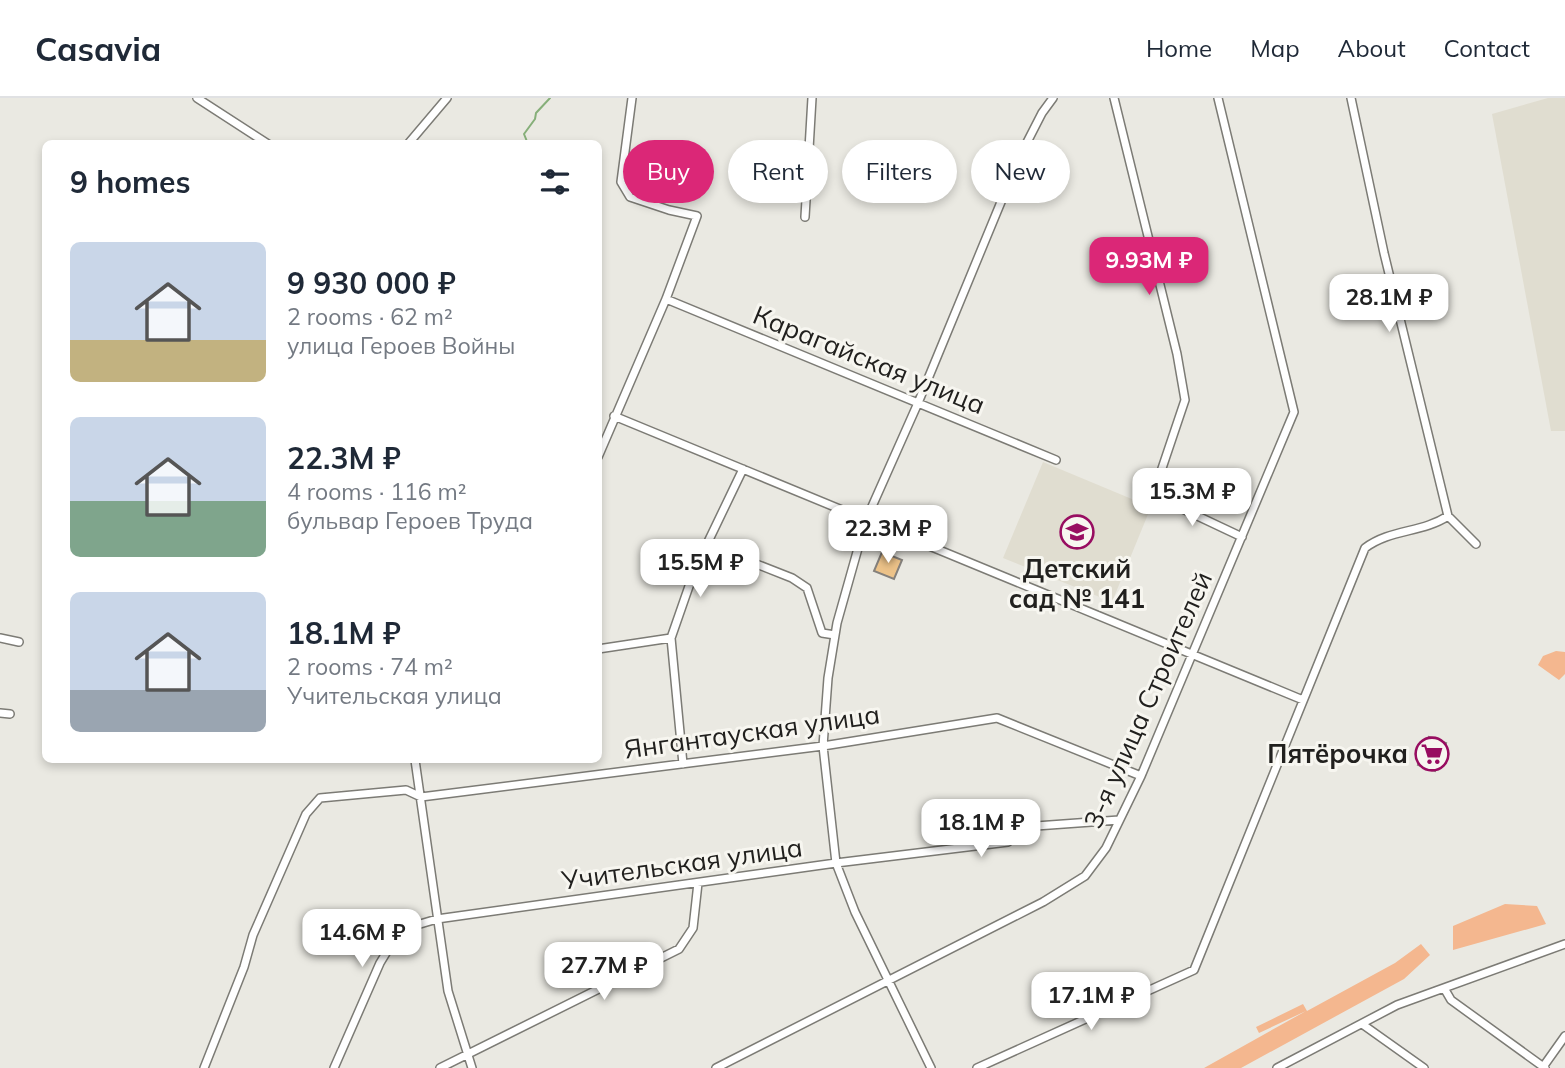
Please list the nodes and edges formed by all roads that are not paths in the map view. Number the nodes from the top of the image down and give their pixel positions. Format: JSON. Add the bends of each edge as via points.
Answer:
{"nodes":[{"id":1,"x":197,"y":98,"type":"edge"},
{"id":2,"x":447,"y":98,"type":"edge"},
{"id":3,"x":632,"y":98,"type":"edge"},
{"id":4,"x":812,"y":98,"type":"edge"},
{"id":5,"x":1053,"y":98,"type":"edge"},
{"id":6,"x":1114,"y":98,"type":"edge"},
{"id":7,"x":1218,"y":98,"type":"edge"},
{"id":8,"x":1351,"y":98,"type":"edge"},
{"id":9,"x":262,"y":140,"type":"edge"},
{"id":10,"x":411,"y":140,"type":"edge"},
{"id":11,"x":805,"y":217,"type":"dead end"},
{"id":12,"x":666,"y":299,"type":"junction"},
{"id":13,"x":918,"y":403,"type":"junction"},
{"id":14,"x":614,"y":416,"type":"junction"},
{"id":15,"x":602,"y":447,"type":"edge"},
{"id":16,"x":1056,"y":460,"type":"dead end"},
{"id":17,"x":743,"y":469,"type":"junction"},
{"id":18,"x":1448,"y":516,"type":"junction"},
{"id":19,"x":866,"y":520,"type":"junction"},
{"id":20,"x":1242,"y":537,"type":"junction"},
{"id":21,"x":1476,"y":544,"type":"dead end"},
{"id":22,"x":708,"y":545,"type":"junction"},
{"id":23,"x":835,"y":635,"type":"junction"},
{"id":24,"x":0,"y":638,"type":"edge"},
{"id":25,"x":671,"y":638,"type":"junction"},
{"id":26,"x":19,"y":642,"type":"dead end"},
{"id":27,"x":602,"y":648,"type":"edge"},
{"id":28,"x":1193,"y":654,"type":"junction"},
{"id":29,"x":1303,"y":700,"type":"junction"},
{"id":30,"x":0,"y":713,"type":"edge"},
{"id":31,"x":9,"y":714,"type":"dead end"},
{"id":32,"x":823,"y":746,"type":"junction"},
{"id":33,"x":415,"y":763,"type":"edge"},
{"id":34,"x":683,"y":764,"type":"junction"},
{"id":35,"x":1140,"y":776,"type":"junction"},
{"id":36,"x":421,"y":797,"type":"junction"},
{"id":37,"x":1119,"y":820,"type":"junction"},
{"id":38,"x":836,"y":863,"type":"junction"},
{"id":39,"x":698,"y":883,"type":"junction"},
{"id":40,"x":437,"y":919,"type":"junction"},
{"id":41,"x":1565,"y":944,"type":"edge"},
{"id":42,"x":888,"y":980,"type":"junction"},
{"id":43,"x":1444,"y":988,"type":"junction"},
{"id":44,"x":1362,"y":1024,"type":"junction"},
{"id":45,"x":1565,"y":1036,"type":"edge"},
{"id":46,"x":467,"y":1055,"type":"junction"},
{"id":47,"x":1544,"y":1067,"type":"edge"},
{"id":48,"x":204,"y":1068,"type":"edge"},
{"id":49,"x":334,"y":1068,"type":"edge"},
{"id":50,"x":440,"y":1068,"type":"edge"},
{"id":51,"x":472,"y":1068,"type":"edge"},
{"id":52,"x":716,"y":1068,"type":"edge"},
{"id":53,"x":931,"y":1068,"type":"edge"},
{"id":54,"x":977,"y":1068,"type":"edge"},
{"id":55,"x":1277,"y":1068,"type":"edge"},
{"id":56,"x":1424,"y":1068,"type":"edge"}],
"edges":[{"from":1,"to":9,"type":"street"},
{"from":2,"to":10,"type":"street"},
{"from":3,"to":12,"type":"street","via":[[621,182],[630,197],[697,216]]},
{"from":4,"to":11,"type":"street"},
{"from":5,"to":13,"type":"street","via":[[1020,156]]},
{"from":6,"to":20,"type":"street","via":[[1185,400],[1153,495]]},
{"from":7,"to":20,"type":"street","name":"3-я улица Строителей","via":[[1294,412]]},
{"from":8,"to":18,"type":"street"},
{"from":12,"to":13,"type":"street","name":"Карагайская улица"},
{"from":12,"to":14,"type":"street"},
{"from":13,"to":16,"type":"street","name":"Карагайская улица"},
{"from":13,"to":19,"type":"street"},
{"from":14,"to":15,"type":"street"},
{"from":14,"to":17,"type":"street"},
{"from":17,"to":19,"type":"street"},
{"from":17,"to":22,"type":"street"},
{"from":18,"to":21,"type":"street"},
{"from":18,"to":29,"type":"street","via":[[1380,537],[1365,548]]},
{"from":19,"to":23,"type":"street"},
{"from":19,"to":28,"type":"street"},
{"from":20,"to":28,"type":"street","name":"3-я улица Строителей"},
{"from":22,"to":23,"type":"street","via":[[807,588],[822,633]]},
{"from":22,"to":25,"type":"street"},
{"from":23,"to":32,"type":"street"},
{"from":24,"to":26,"type":"street"},
{"from":25,"to":27,"type":"street"},
{"from":25,"to":34,"type":"street"},
{"from":28,"to":29,"type":"street"},
{"from":28,"to":35,"type":"street","name":"3-я улица Строителей"},
{"from":29,"to":54,"type":"street","via":[[1194,970]]},
{"from":30,"to":31,"type":"street"},
{"from":32,"to":34,"type":"street","name":"Янгантауская улица"},
{"from":32,"to":35,"type":"street","name":"Янгантауская улица","via":[[997,718]]},
{"from":32,"to":38,"type":"street"},
{"from":33,"to":36,"type":"street"},
{"from":34,"to":36,"type":"street","name":"Янгантауская улица"},
{"from":35,"to":37,"type":"street","name":"3-я улица Строителей"},
{"from":36,"to":40,"type":"street"},
{"from":36,"to":48,"type":"street","name":"Янгантауская улица","via":[[406,790],[320,798],[306,814],[253,935]]},
{"from":37,"to":38,"type":"street","name":"Учительская улица","via":[[1037,826],[1008,842]]},
{"from":37,"to":42,"type":"street","name":"3-я улица Строителей","via":[[1085,876]]},
{"from":38,"to":39,"type":"street","name":"Учительская улица"},
{"from":38,"to":42,"type":"street"},
{"from":39,"to":40,"type":"street","name":"Учительская улица"},
{"from":39,"to":46,"type":"street","via":[[693,928],[679,949]]},
{"from":40,"to":46,"type":"street","via":[[449,991]]},
{"from":40,"to":49,"type":"street","name":"Учительская улица","via":[[400,930],[380,963]]},
{"from":41,"to":43,"type":"street"},
{"from":42,"to":52,"type":"street","name":"3-я улица Строителей"},
{"from":42,"to":53,"type":"street"},
{"from":43,"to":44,"type":"street"},
{"from":43,"to":47,"type":"street","via":[[1451,1000]]},
{"from":44,"to":55,"type":"street"},
{"from":44,"to":56,"type":"street"},
{"from":45,"to":47,"type":"street"},
{"from":46,"to":50,"type":"street"},
{"from":46,"to":51,"type":"street"}]}
